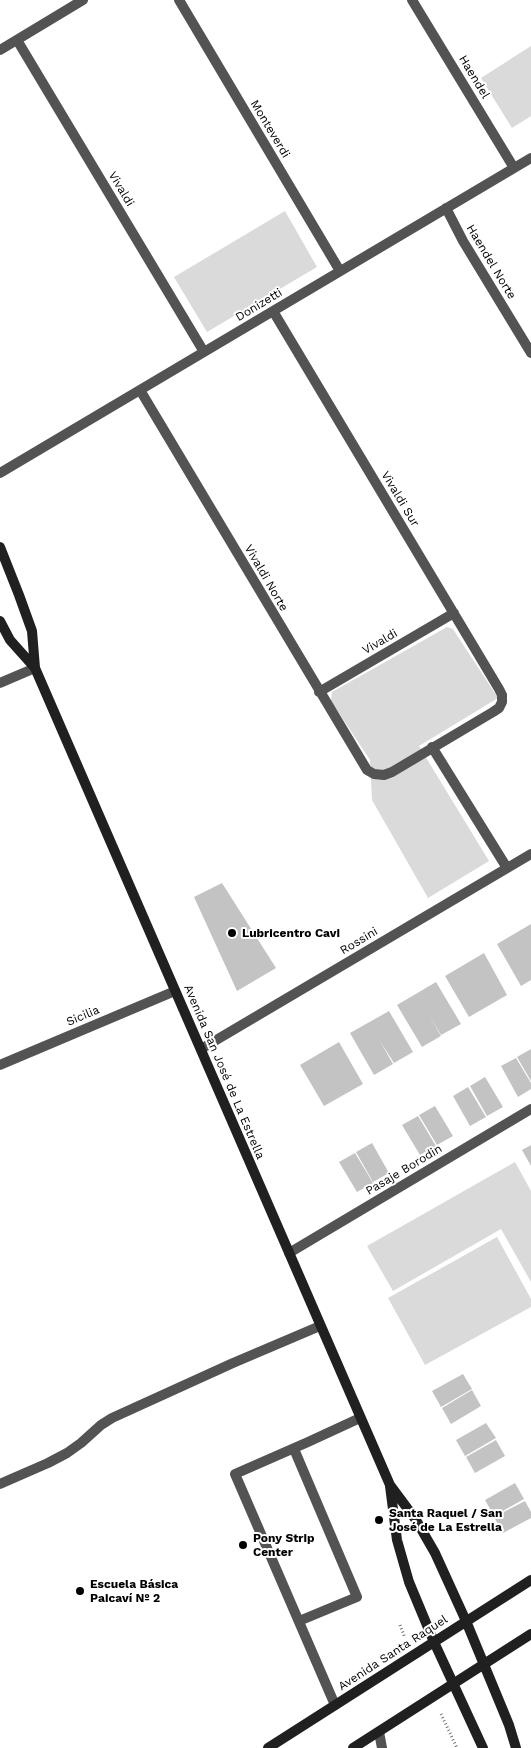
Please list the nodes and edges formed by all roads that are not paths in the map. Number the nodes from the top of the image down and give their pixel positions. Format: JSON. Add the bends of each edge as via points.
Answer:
{"nodes":[{"id":1,"x":83,"y":0,"type":"edge"},
{"id":2,"x":179,"y":0,"type":"edge"},
{"id":3,"x":412,"y":0,"type":"edge"},
{"id":4,"x":17,"y":40,"type":"junction"},
{"id":5,"x":0,"y":50,"type":"edge"},
{"id":6,"x":531,"y":158,"type":"edge"},
{"id":7,"x":514,"y":168,"type":"junction"},
{"id":8,"x":446,"y":208,"type":"junction"},
{"id":9,"x":340,"y":272,"type":"junction"},
{"id":10,"x":273,"y":311,"type":"junction"},
{"id":11,"x":204,"y":352,"type":"junction"},
{"id":12,"x":531,"y":353,"type":"edge"},
{"id":13,"x":140,"y":390,"type":"junction"},
{"id":14,"x":0,"y":474,"type":"edge"},
{"id":15,"x":0,"y":547,"type":"edge"},
{"id":16,"x":454,"y":613,"type":"junction"},
{"id":17,"x":0,"y":621,"type":"edge"},
{"id":18,"x":35,"y":668,"type":"junction"},
{"id":19,"x":0,"y":683,"type":"edge"},
{"id":20,"x":319,"y":692,"type":"junction"},
{"id":21,"x":432,"y":747,"type":"junction"},
{"id":22,"x":531,"y":854,"type":"edge"},
{"id":23,"x":507,"y":868,"type":"junction"},
{"id":24,"x":175,"y":990,"type":"junction"},
{"id":25,"x":201,"y":1049,"type":"junction"},
{"id":26,"x":0,"y":1065,"type":"edge"},
{"id":27,"x":531,"y":1109,"type":"edge"},
{"id":28,"x":289,"y":1253,"type":"junction"},
{"id":29,"x":320,"y":1326,"type":"junction"},
{"id":30,"x":360,"y":1418,"type":"junction"},
{"id":31,"x":294,"y":1448,"type":"junction"},
{"id":32,"x":0,"y":1484,"type":"edge"},
{"id":33,"x":390,"y":1485,"type":"junction"},
{"id":34,"x":531,"y":1580,"type":"edge"},
{"id":35,"x":299,"y":1621,"type":"junction"},
{"id":36,"x":466,"y":1621,"type":"junction"},
{"id":37,"x":531,"y":1634,"type":"edge"},
{"id":38,"x":434,"y":1642,"type":"junction"},
{"id":39,"x":484,"y":1664,"type":"junction"},
{"id":40,"x":453,"y":1683,"type":"junction"},
{"id":41,"x":335,"y":1705,"type":"junction"},
{"id":42,"x":379,"y":1732,"type":"junction"},
{"id":43,"x":268,"y":1748,"type":"edge"},
{"id":44,"x":353,"y":1748,"type":"edge"},
{"id":45,"x":382,"y":1748,"type":"edge"},
{"id":46,"x":483,"y":1748,"type":"edge"},
{"id":47,"x":516,"y":1748,"type":"edge"}],
"edges":[{"from":1,"to":4,"type":"street"},
{"from":2,"to":9,"type":"street","name":"Monteverdi"},
{"from":3,"to":7,"type":"street","name":"Haendel"},
{"from":4,"to":5,"type":"street"},
{"from":4,"to":11,"type":"street","name":"Vivaldi"},
{"from":6,"to":7,"type":"street","name":"Donizetti"},
{"from":7,"to":8,"type":"street","name":"Donizetti"},
{"from":8,"to":9,"type":"street","name":"Donizetti"},
{"from":8,"to":12,"type":"street","name":"Haendel Norte"},
{"from":9,"to":10,"type":"street","name":"Donizetti"},
{"from":10,"to":11,"type":"street","name":"Donizetti"},
{"from":10,"to":16,"type":"street","name":"Vivaldi Sur"},
{"from":11,"to":13,"type":"street","name":"Donizetti"},
{"from":13,"to":14,"type":"street","name":"Donizetti"},
{"from":13,"to":20,"type":"street","name":"Vivaldi Norte"},
{"from":15,"to":18,"type":"main road","name":"Avenida San José de La Estrella","via":[[32,631]]},
{"from":16,"to":20,"type":"street","name":"Vivaldi"},
{"from":16,"to":21,"type":"street","name":"Vivaldi Sur","via":[[499,689],[502,702],[493,712]]},
{"from":17,"to":18,"type":"main road","name":"Avenida San José de La Estrella","via":[[10,640]]},
{"from":18,"to":19,"type":"street"},
{"from":18,"to":24,"type":"main road","name":"Avenida San José de La Estrella"},
{"from":20,"to":21,"type":"street","name":"Vivaldi Norte","via":[[362,764],[374,774],[392,772]]},
{"from":21,"to":23,"type":"street"},
{"from":22,"to":23,"type":"street","name":"Rossini"},
{"from":23,"to":25,"type":"street","name":"Rossini"},
{"from":24,"to":25,"type":"main road","name":"Avenida San José de La Estrella"},
{"from":24,"to":26,"type":"street","name":"Sicilia"},
{"from":25,"to":28,"type":"main road","name":"Avenida San José de La Estrella"},
{"from":27,"to":28,"type":"street","name":"Pasaje Borodin"},
{"from":28,"to":29,"type":"main road","name":"Avenida San José de La Estrella"},
{"from":29,"to":30,"type":"main road","name":"Avenida San José de La Estrella"},
{"from":29,"to":32,"type":"street","via":[[112,1418],[67,1453]]},
{"from":30,"to":31,"type":"street"},
{"from":30,"to":33,"type":"main road","name":"Avenida San José de La Estrella"},
{"from":31,"to":35,"type":"street","via":[[357,1597]]},
{"from":31,"to":35,"type":"street","via":[[234,1474]]},
{"from":33,"to":36,"type":"main road","name":"Avenida San José de La Estrella","via":[[435,1553]]},
{"from":33,"to":38,"type":"main road","name":"Avenida San José de La Estrella","via":[[402,1561]]},
{"from":34,"to":36,"type":"main road","name":"Avenida Santa Raquel"},
{"from":35,"to":41,"type":"street"},
{"from":36,"to":38,"type":"main road","name":"Avenida Santa Raquel"},
{"from":36,"to":39,"type":"main road","name":"Avenida San José de La Estrella"},
{"from":37,"to":39,"type":"main road"},
{"from":38,"to":40,"type":"main road","name":"Avenida San José de La Estrella"},
{"from":38,"to":41,"type":"main road","name":"Avenida Santa Raquel"},
{"from":39,"to":40,"type":"main road"},
{"from":39,"to":47,"type":"main road","name":"Avenida San José de La Estrella"},
{"from":40,"to":42,"type":"main road"},
{"from":40,"to":46,"type":"main road","name":"Avenida San José de La Estrella"},
{"from":41,"to":43,"type":"main road","name":"Avenida Santa Raquel"},
{"from":42,"to":44,"type":"main road"},
{"from":42,"to":45,"type":"street"}]}
